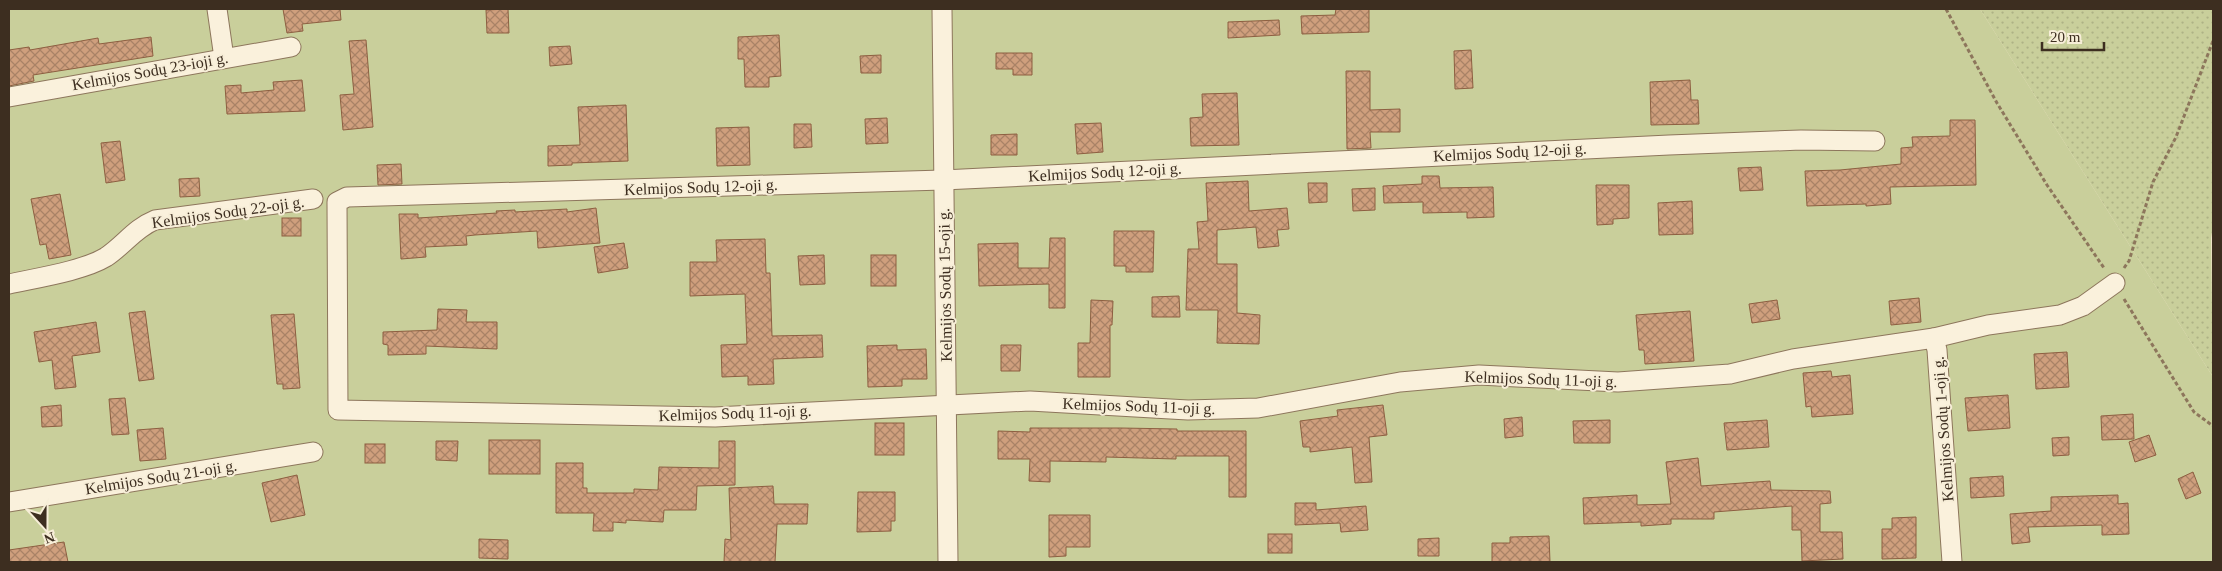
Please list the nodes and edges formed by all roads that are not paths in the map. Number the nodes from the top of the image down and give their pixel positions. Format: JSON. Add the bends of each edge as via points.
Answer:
{"nodes":[{"id":1,"x":217,"y":9,"type":"edge"},
{"id":2,"x":942,"y":9,"type":"edge"},
{"id":3,"x":291,"y":47,"type":"dead end"},
{"id":4,"x":224,"y":58,"type":"junction"},
{"id":5,"x":9,"y":96,"type":"edge"},
{"id":6,"x":1875,"y":141,"type":"dead end"},
{"id":7,"x":943,"y":180,"type":"junction"},
{"id":8,"x":313,"y":199,"type":"dead end"},
{"id":9,"x":9,"y":284,"type":"edge"},
{"id":10,"x":2115,"y":284,"type":"road end"},
{"id":11,"x":1934,"y":338,"type":"junction"},
{"id":12,"x":947,"y":404,"type":"junction"},
{"id":13,"x":338,"y":410,"type":"joint"},
{"id":14,"x":312,"y":452,"type":"dead end"},
{"id":15,"x":9,"y":502,"type":"edge"},
{"id":16,"x":948,"y":562,"type":"edge"},
{"id":17,"x":1952,"y":562,"type":"edge"}],
"edges":[{"from":1,"to":4,"type":"street"},
{"from":2,"to":7,"type":"street","name":"Kelmijos Sodų 15-oji g."},
{"from":3,"to":4,"type":"street","name":"Kelmijos Sodų 23-ioji g."},
{"from":4,"to":5,"type":"street","name":"Kelmijos Sodų 23-ioji g."},
{"from":6,"to":7,"type":"street","name":"Kelmijos Sodų 12-oji g.","via":[[1800,140],[1678,145]]},
{"from":7,"to":12,"type":"street","name":"Kelmijos Sodų 15-oji g."},
{"from":7,"to":13,"type":"street","name":"Kelmijos Sodų 12-oji g.","via":[[347,197],[337,202]]},
{"from":8,"to":9,"type":"street","name":"Kelmijos Sodų 22-oji g.","via":[[155,220],[142,225],[107,256],[92,264]]},
{"from":10,"to":11,"type":"street","name":"Kelmijos Sodų 1-oji g.","via":[[2083,306],[2060,315],[1988,325]]},
{"from":11,"to":12,"type":"street","name":"Kelmijos Sodų 11-oji g.","via":[[1793,360],[1730,374],[1618,382],[1479,375],[1400,382],[1258,408],[1188,410],[1030,401]]},
{"from":11,"to":17,"type":"street","name":"Kelmijos Sodų 1-oji g."},
{"from":12,"to":13,"type":"street","name":"Kelmijos Sodų 11-oji g.","via":[[715,417]]},
{"from":12,"to":16,"type":"street","name":"Kelmijos Sodų 15-oji g."},
{"from":14,"to":15,"type":"street","name":"Kelmijos Sodų 21-oji g."}]}
